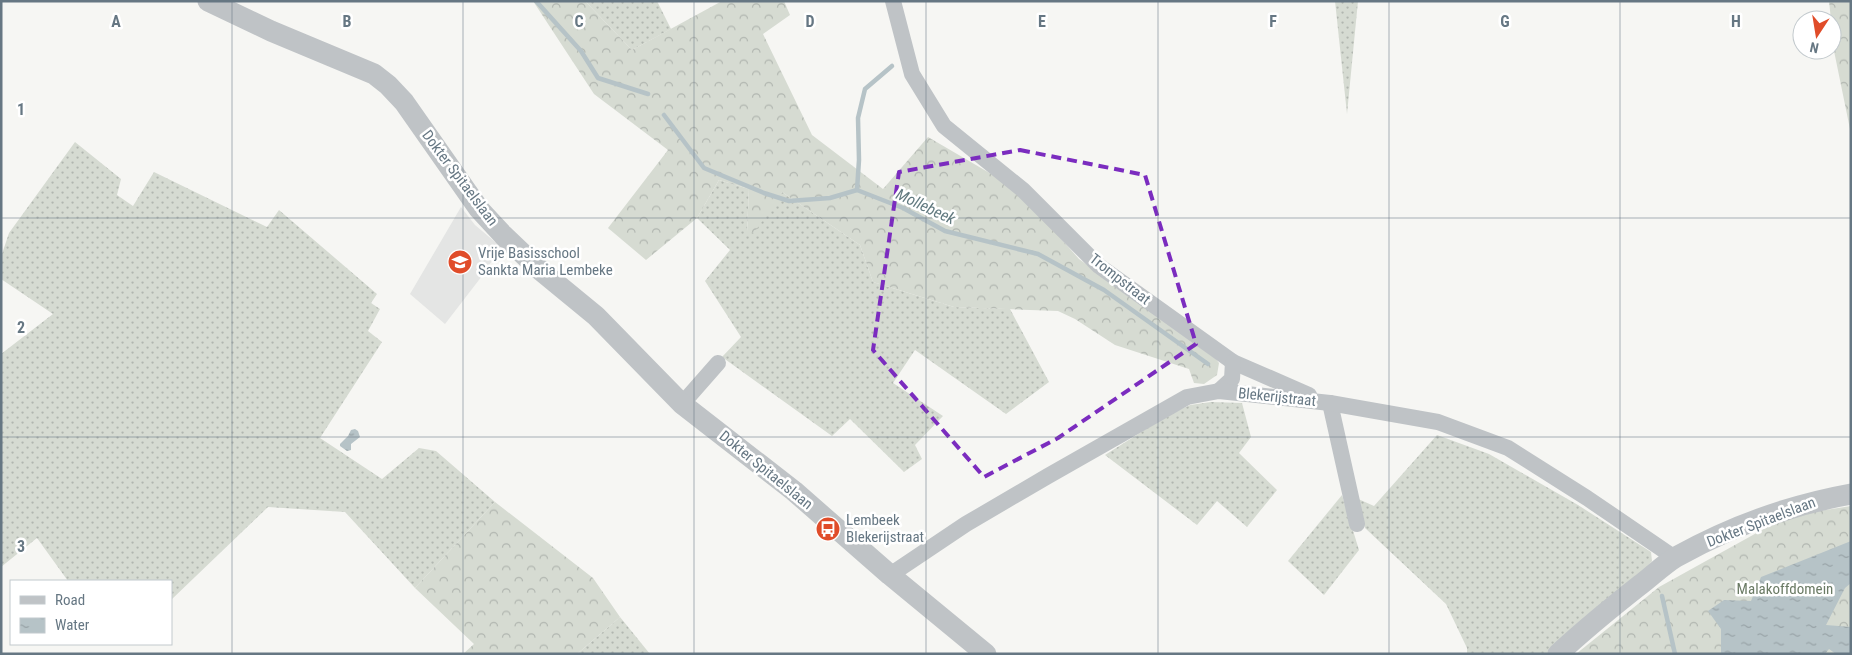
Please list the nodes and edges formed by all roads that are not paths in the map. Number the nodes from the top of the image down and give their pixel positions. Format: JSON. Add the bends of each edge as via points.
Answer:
{"nodes":[{"id":1,"x":208,"y":1,"type":"edge"},
{"id":2,"x":893,"y":1,"type":"edge"},
{"id":3,"x":1233,"y":362,"type":"junction"},
{"id":4,"x":718,"y":363,"type":"dead end"},
{"id":5,"x":1219,"y":391,"type":"junction"},
{"id":6,"x":1330,"y":403,"type":"junction"},
{"id":7,"x":682,"y":404,"type":"junction"},
{"id":8,"x":1851,"y":494,"type":"edge"},
{"id":9,"x":1357,"y":524,"type":"dead end"},
{"id":10,"x":1675,"y":558,"type":"junction"},
{"id":11,"x":890,"y":574,"type":"junction"},
{"id":12,"x":986,"y":654,"type":"edge"},
{"id":13,"x":1558,"y":654,"type":"edge"}],
"edges":[{"from":1,"to":7,"type":"street","name":"Dokter Spitaelslaan","via":[[271,32],[374,74],[388,85],[497,229],[596,316]]},
{"from":2,"to":3,"type":"street","name":"Trompstraat","via":[[912,74],[944,126],[1023,190],[1099,266]]},
{"from":3,"to":5,"type":"street","via":[[1232,379]]},
{"from":3,"to":6,"type":"street","name":"Trompstraat"},
{"from":4,"to":7,"type":"street"},
{"from":5,"to":6,"type":"street","name":"Blekerijstraat"},
{"from":5,"to":11,"type":"street","name":"Blekerijstraat","via":[[1187,397],[966,524]]},
{"from":6,"to":9,"type":"street"},
{"from":6,"to":10,"type":"street","name":"Blekerijstraat","via":[[1438,422],[1508,448]]},
{"from":7,"to":11,"type":"street","name":"Dokter Spitaelslaan","via":[[794,491]]},
{"from":8,"to":10,"type":"street","name":"Dokter Spitaelslaan","via":[[1817,500],[1776,513]]},
{"from":10,"to":13,"type":"street","name":"Dokter Spitaelslaan"},
{"from":11,"to":12,"type":"street","name":"Dokter Spitaelslaan"}]}
